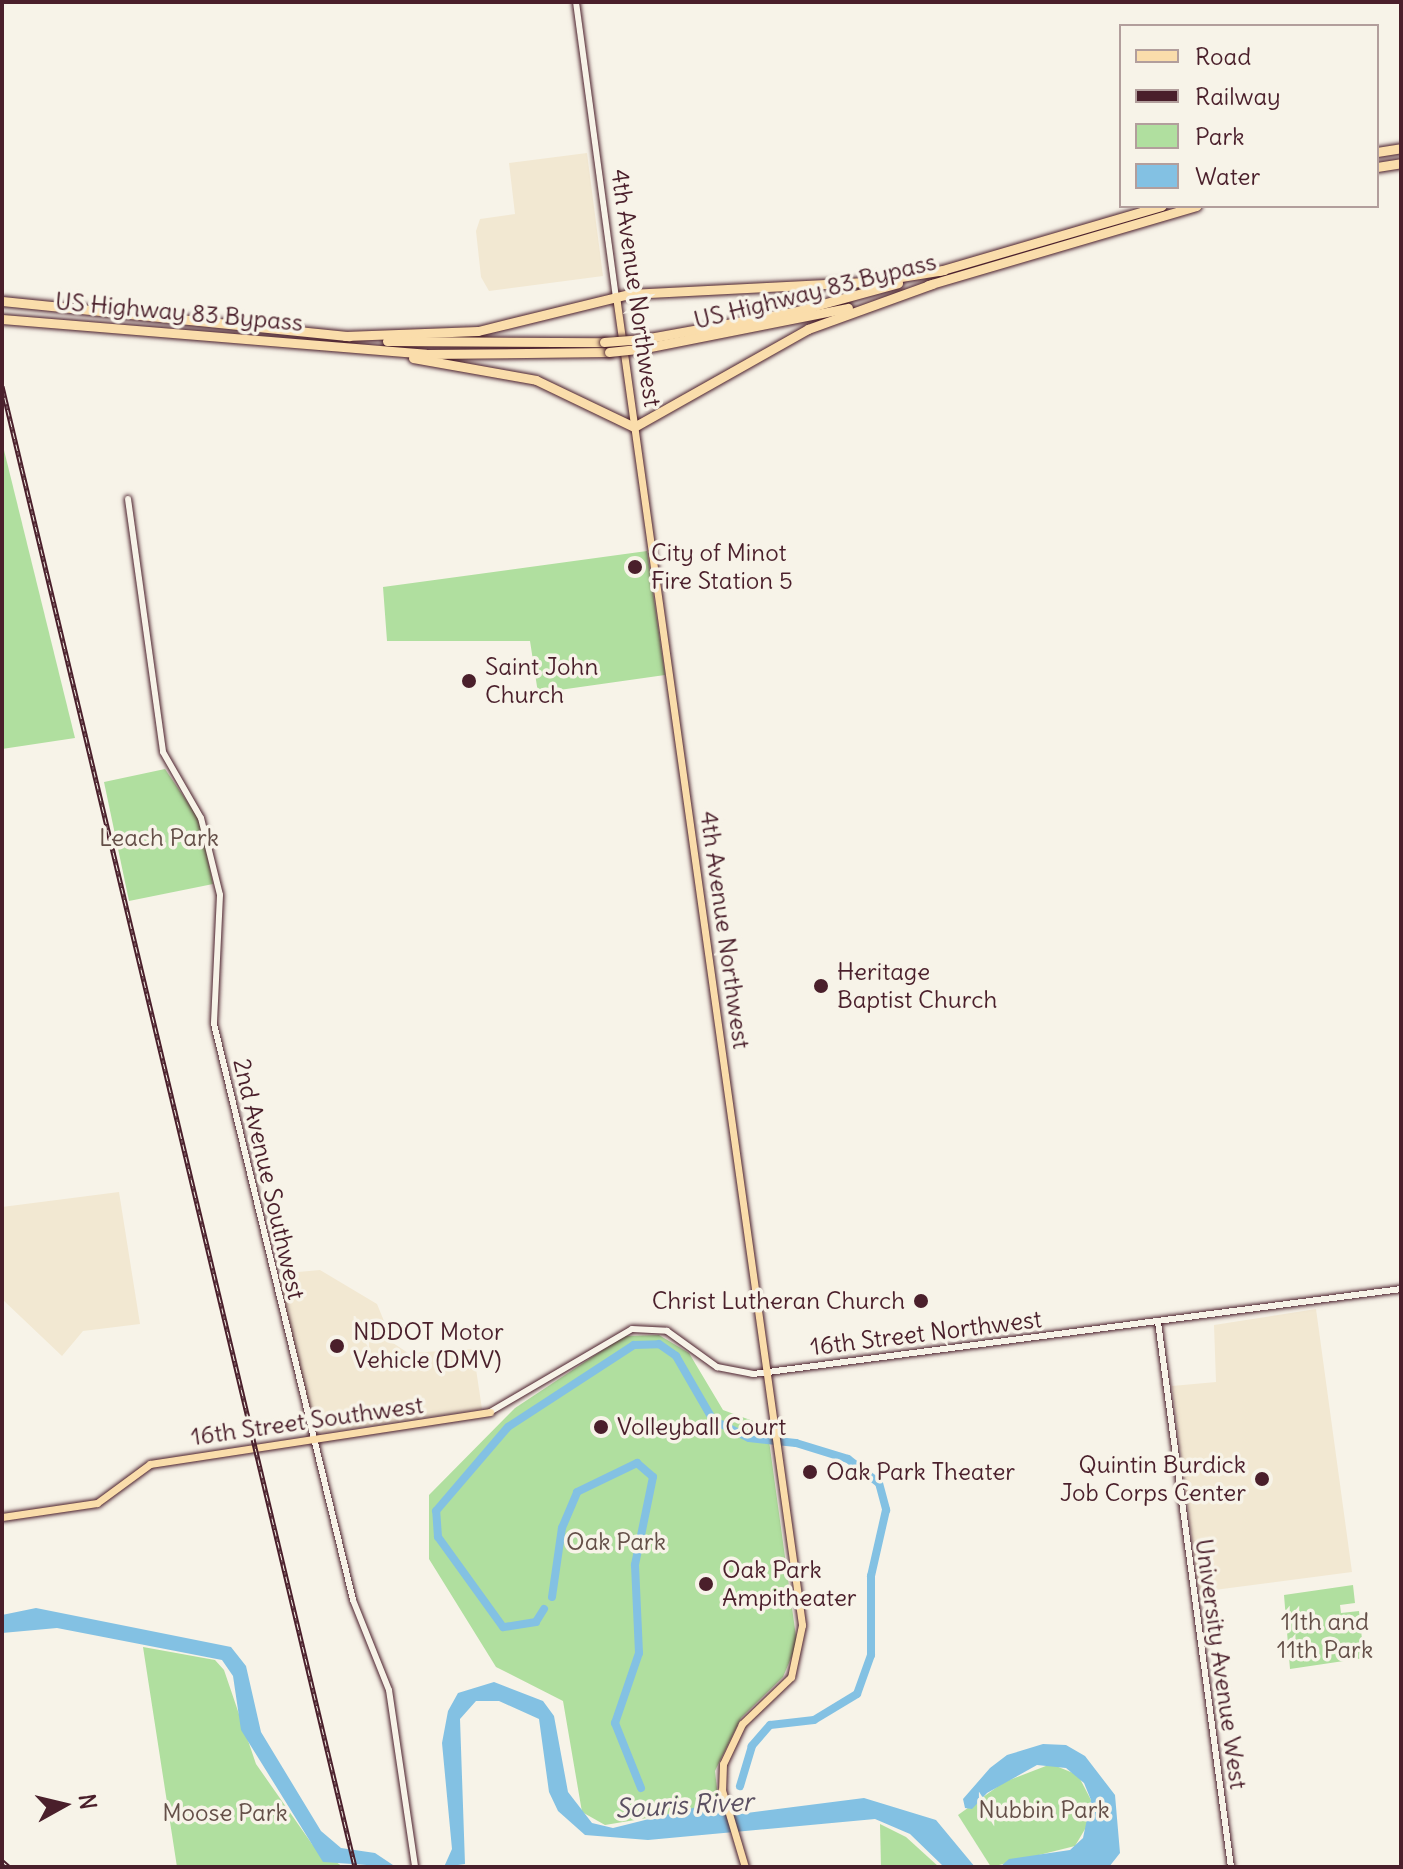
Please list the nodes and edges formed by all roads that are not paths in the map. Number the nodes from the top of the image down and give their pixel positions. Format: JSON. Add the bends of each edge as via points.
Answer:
{"nodes":[{"id":1,"x":576,"y":2,"type":"edge"},
{"id":2,"x":1401,"y":148,"type":"edge"},
{"id":3,"x":1379,"y":152,"type":"edge"},
{"id":4,"x":1401,"y":163,"type":"edge"},
{"id":5,"x":1379,"y":167,"type":"edge"},
{"id":6,"x":1155,"y":208,"type":"edge"},
{"id":7,"x":1190,"y":208,"type":"edge"},
{"id":8,"x":944,"y":270,"type":"junction"},
{"id":9,"x":932,"y":284,"type":"junction"},
{"id":10,"x":616,"y":296,"type":"junction"},
{"id":11,"x":4,"y":302,"type":"edge"},
{"id":12,"x":2,"y":319,"type":"edge"},
{"id":13,"x":345,"y":336,"type":"junction"},
{"id":14,"x":642,"y":344,"type":"junction"},
{"id":15,"x":387,"y":351,"type":"junction"},
{"id":16,"x":634,"y":427,"type":"junction"},
{"id":17,"x":128,"y":499,"type":"dead end"},
{"id":18,"x":1401,"y":1289,"type":"edge"},
{"id":19,"x":1158,"y":1322,"type":"junction"},
{"id":20,"x":768,"y":1373,"type":"junction"},
{"id":21,"x":490,"y":1412,"type":"joint"},
{"id":22,"x":313,"y":1441,"type":"junction"},
{"id":23,"x":2,"y":1517,"type":"edge"},
{"id":24,"x":415,"y":1866,"type":"edge"},
{"id":25,"x":745,"y":1867,"type":"edge"},
{"id":26,"x":1231,"y":1867,"type":"edge"}],
"edges":[{"from":1,"to":10,"type":"street","name":"4th Avenue Northwest"},
{"from":2,"to":3,"type":"highway"},
{"from":4,"to":5,"type":"highway"},
{"from":6,"to":8,"type":"highway","name":"US Highway 83 Bypass"},
{"from":7,"to":9,"type":"highway","name":"US Highway 83 Bypass"},
{"from":8,"to":10,"type":"highway","via":[[870,282]]},
{"from":8,"to":14,"type":"highway","name":"US Highway 83 Bypass","via":[[793,312]]},
{"from":9,"to":14,"type":"highway","name":"US Highway 83 Bypass","via":[[798,321]]},
{"from":9,"to":16,"type":"highway","via":[[808,329]]},
{"from":10,"to":13,"type":"highway","via":[[478,331]]},
{"from":10,"to":16,"type":"main road","name":"4th Avenue Northwest"},
{"from":11,"to":13,"type":"highway","name":"US Highway 83 Bypass"},
{"from":12,"to":15,"type":"highway","name":"US Highway 83 Bypass"},
{"from":13,"to":14,"type":"highway","name":"US Highway 83 Bypass","bridge":true,"via":[[449,345]]},
{"from":14,"to":15,"type":"highway","name":"US Highway 83 Bypass","bridge":true,"via":[[609,352]]},
{"from":15,"to":16,"type":"highway","via":[[536,380]]},
{"from":16,"to":20,"type":"main road","name":"4th Avenue Northwest"},
{"from":17,"to":22,"type":"street","name":"2nd Avenue Southwest","via":[[163,752],[201,818],[220,895],[214,1024]]},
{"from":18,"to":19,"type":"street","name":"16th Street Northwest"},
{"from":19,"to":20,"type":"street","name":"16th Street Northwest"},
{"from":19,"to":26,"type":"street","name":"University Avenue West"},
{"from":20,"to":21,"type":"street","name":"16th Street Northwest","via":[[717,1367],[667,1331],[644,1328],[606,1341]]},
{"from":20,"to":25,"type":"main road","name":"4th Avenue Northwest","via":[[801,1650],[782,1689],[735,1734],[723,1764],[725,1803]]},
{"from":21,"to":22,"type":"main road","name":"16th Street Southwest"},
{"from":22,"to":23,"type":"main road","name":"16th Street Southwest","via":[[150,1464],[104,1500]]},
{"from":22,"to":24,"type":"street","name":"2nd Avenue Southwest","via":[[361,1632],[389,1690]]}]}
